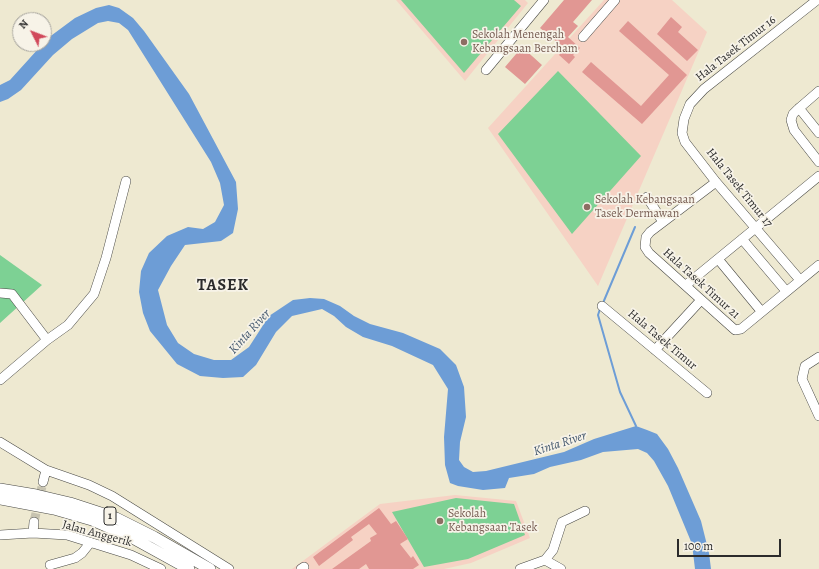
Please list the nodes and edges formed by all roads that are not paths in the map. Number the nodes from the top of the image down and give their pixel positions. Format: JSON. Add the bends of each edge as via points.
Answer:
{"nodes":[{"id":1,"x":544,"y":0,"type":"edge"},
{"id":2,"x":614,"y":0,"type":"edge"},
{"id":3,"x":817,"y":0,"type":"edge"},
{"id":4,"x":583,"y":38,"type":"dead end"},
{"id":5,"x":486,"y":70,"type":"dead end"},
{"id":6,"x":819,"y":91,"type":"edge"},
{"id":7,"x":690,"y":104,"type":"joint"},
{"id":8,"x":799,"y":108,"type":"junction"},
{"id":9,"x":819,"y":133,"type":"edge"},
{"id":10,"x":819,"y":162,"type":"edge"},
{"id":11,"x":819,"y":176,"type":"edge"},
{"id":12,"x":126,"y":181,"type":"dead end"},
{"id":13,"x":716,"y":182,"type":"junction"},
{"id":14,"x":647,"y":197,"type":"dead end"},
{"id":15,"x":663,"y":222,"type":"junction"},
{"id":16,"x":756,"y":228,"type":"junction"},
{"id":17,"x":742,"y":239,"type":"junction"},
{"id":18,"x":718,"y":259,"type":"junction"},
{"id":19,"x":819,"y":265,"type":"edge"},
{"id":20,"x":800,"y":280,"type":"junction"},
{"id":21,"x":686,"y":285,"type":"junction"},
{"id":22,"x":786,"y":291,"type":"junction"},
{"id":23,"x":0,"y":293,"type":"edge"},
{"id":24,"x":701,"y":300,"type":"junction"},
{"id":25,"x":602,"y":306,"type":"dead end"},
{"id":26,"x":761,"y":311,"type":"junction"},
{"id":27,"x":47,"y":340,"type":"junction"},
{"id":28,"x":656,"y":350,"type":"junction"},
{"id":29,"x":819,"y":357,"type":"edge"},
{"id":30,"x":0,"y":380,"type":"edge"},
{"id":31,"x":707,"y":393,"type":"dead end"},
{"id":32,"x":819,"y":416,"type":"edge"},
{"id":33,"x":0,"y":442,"type":"edge"},
{"id":34,"x":46,"y":470,"type":"junction"},
{"id":35,"x":43,"y":482,"type":"tunnel mouth"},
{"id":36,"x":0,"y":489,"type":"edge"},
{"id":37,"x":0,"y":498,"type":"edge"},
{"id":38,"x":585,"y":511,"type":"dead end"},
{"id":39,"x":34,"y":522,"type":"tunnel mouth"},
{"id":40,"x":33,"y":533,"type":"junction"},
{"id":41,"x":0,"y":535,"type":"edge"},
{"id":42,"x":90,"y":543,"type":"junction"},
{"id":43,"x":545,"y":560,"type":"junction"},
{"id":44,"x":50,"y":565,"type":"dead end"},
{"id":45,"x":161,"y":569,"type":"edge"},
{"id":46,"x":189,"y":569,"type":"edge"},
{"id":47,"x":210,"y":569,"type":"edge"},
{"id":48,"x":229,"y":569,"type":"edge"},
{"id":49,"x":520,"y":569,"type":"edge"},
{"id":50,"x":561,"y":569,"type":"edge"}],
"edges":[{"from":1,"to":5,"type":"street"},
{"from":2,"to":4,"type":"street"},
{"from":3,"to":7,"type":"street","name":"Hala Tasek Timur 16","via":[[704,89]]},
{"from":6,"to":8,"type":"street"},
{"from":7,"to":13,"type":"street","name":"Hala Tasek Timur 17","via":[[684,119],[683,136]]},
{"from":8,"to":9,"type":"street"},
{"from":8,"to":10,"type":"street","via":[[793,114],[791,125]]},
{"from":11,"to":16,"type":"street"},
{"from":12,"to":27,"type":"street","via":[[94,294],[68,325]]},
{"from":13,"to":15,"type":"street"},
{"from":13,"to":16,"type":"street","name":"Hala Tasek Timur 17"},
{"from":14,"to":15,"type":"street"},
{"from":15,"to":21,"type":"street","name":"Hala Tasek Timur 21","via":[[646,237],[645,248]]},
{"from":16,"to":17,"type":"street"},
{"from":16,"to":20,"type":"street","name":"Hala Tasek Timur 17"},
{"from":17,"to":18,"type":"street"},
{"from":17,"to":22,"type":"street"},
{"from":18,"to":21,"type":"street"},
{"from":18,"to":26,"type":"street"},
{"from":19,"to":20,"type":"street"},
{"from":20,"to":22,"type":"street"},
{"from":21,"to":24,"type":"street","name":"Hala Tasek Timur 21"},
{"from":22,"to":26,"type":"street"},
{"from":23,"to":27,"type":"street","via":[[12,294]]},
{"from":24,"to":26,"type":"street","name":"Hala Tasek Timur 21","via":[[735,330]]},
{"from":24,"to":28,"type":"street"},
{"from":25,"to":28,"type":"street","name":"Hala Tasek Timur"},
{"from":27,"to":30,"type":"street"},
{"from":28,"to":31,"type":"street","name":"Hala Tasek Timur"},
{"from":29,"to":32,"type":"street","via":[[805,366],[802,379]]},
{"from":33,"to":34,"type":"street"},
{"from":34,"to":35,"type":"street"},
{"from":34,"to":48,"type":"street","via":[[90,485],[112,496]]},
{"from":36,"to":47,"type":"main road","number":"1","via":[[70,503],[116,518]]},
{"from":37,"to":46,"type":"main road","number":"1","via":[[92,520],[129,536]]},
{"from":38,"to":43,"type":"street","via":[[562,522],[553,550]]},
{"from":39,"to":40,"type":"street"},
{"from":40,"to":41,"type":"street","name":"Jalan Anggerik"},
{"from":40,"to":42,"type":"street","name":"Jalan Anggerik","via":[[67,535]]},
{"from":42,"to":44,"type":"street","via":[[82,554],[75,558]]},
{"from":42,"to":45,"type":"street","name":"Jalan Anggerik","via":[[131,555]]},
{"from":43,"to":49,"type":"street"},
{"from":43,"to":50,"type":"street"}]}
